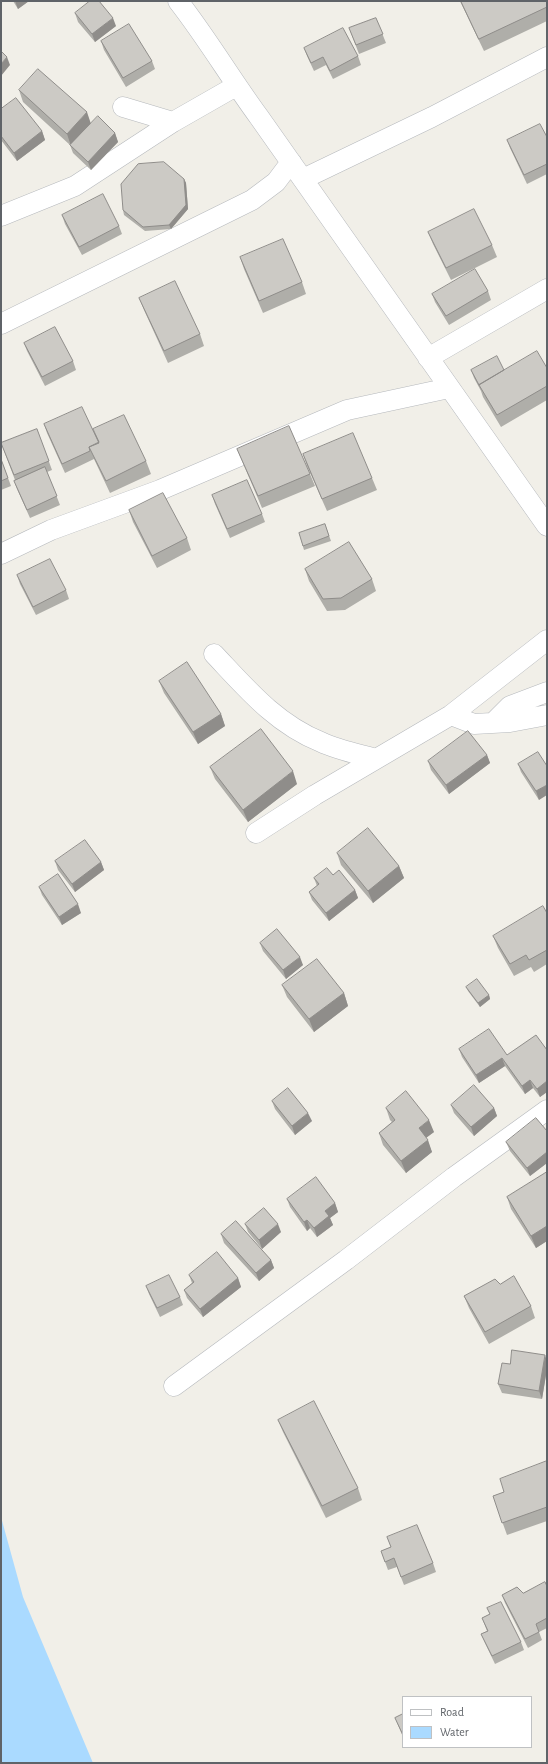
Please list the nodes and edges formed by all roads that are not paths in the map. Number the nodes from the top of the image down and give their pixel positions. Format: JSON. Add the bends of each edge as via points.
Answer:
{"nodes":[{"id":1,"x":181,"y":5,"type":"edge"},
{"id":2,"x":547,"y":58,"type":"edge"},
{"id":3,"x":236,"y":86,"type":"junction"},
{"id":4,"x":123,"y":107,"type":"dead end"},
{"id":5,"x":173,"y":122,"type":"junction"},
{"id":6,"x":291,"y":162,"type":"junction"},
{"id":7,"x":303,"y":179,"type":"junction"},
{"id":8,"x":1,"y":216,"type":"edge"},
{"id":9,"x":547,"y":289,"type":"edge"},
{"id":10,"x":1,"y":324,"type":"edge"},
{"id":11,"x":428,"y":358,"type":"junction"},
{"id":12,"x":449,"y":388,"type":"junction"},
{"id":13,"x":547,"y":526,"type":"edge"},
{"id":14,"x":1,"y":554,"type":"edge"},
{"id":15,"x":547,"y":640,"type":"edge"},
{"id":16,"x":214,"y":654,"type":"dead end"},
{"id":17,"x":547,"y":692,"type":"edge"},
{"id":18,"x":451,"y":715,"type":"junction"},
{"id":19,"x":547,"y":715,"type":"edge"},
{"id":20,"x":493,"y":723,"type":"junction"},
{"id":21,"x":376,"y":759,"type":"junction"},
{"id":22,"x":256,"y":833,"type":"dead end"},
{"id":23,"x":547,"y":1110,"type":"edge"},
{"id":24,"x":174,"y":1386,"type":"dead end"}],
"edges":[{"from":1,"to":3,"type":"street"},
{"from":2,"to":7,"type":"street","via":[[432,118]]},
{"from":3,"to":5,"type":"street"},
{"from":3,"to":6,"type":"street"},
{"from":4,"to":5,"type":"street"},
{"from":5,"to":8,"type":"street","via":[[75,186]]},
{"from":6,"to":7,"type":"street"},
{"from":6,"to":10,"type":"street","via":[[276,182],[252,200]]},
{"from":7,"to":11,"type":"street"},
{"from":9,"to":11,"type":"street"},
{"from":11,"to":12,"type":"street"},
{"from":12,"to":13,"type":"street"},
{"from":12,"to":14,"type":"street","via":[[347,410],[160,490],[51,530]]},
{"from":15,"to":18,"type":"street"},
{"from":16,"to":21,"type":"street","via":[[261,705],[284,723],[321,742]]},
{"from":17,"to":20,"type":"street","via":[[510,706]]},
{"from":18,"to":20,"type":"street","via":[[474,724]]},
{"from":18,"to":21,"type":"street"},
{"from":19,"to":20,"type":"street"},
{"from":21,"to":22,"type":"street"},
{"from":23,"to":24,"type":"street"}]}
